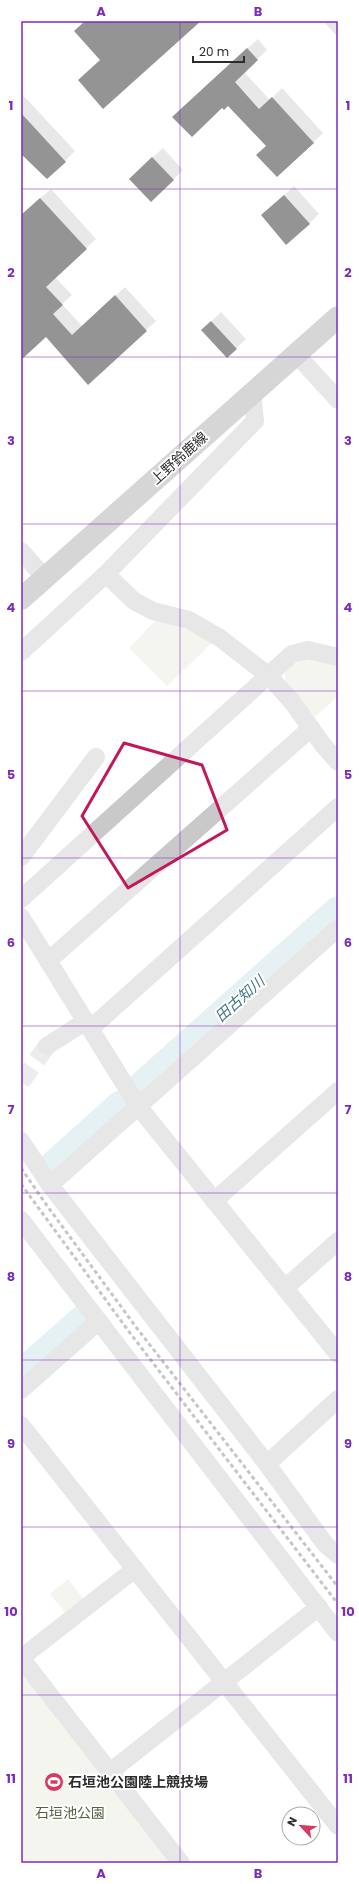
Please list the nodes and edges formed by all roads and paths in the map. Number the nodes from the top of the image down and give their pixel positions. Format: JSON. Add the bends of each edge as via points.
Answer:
{"nodes":[{"id":1,"x":338,"y":317,"type":"edge"},
{"id":2,"x":296,"y":354,"type":"junction"},
{"id":3,"x":252,"y":393,"type":"junction"},
{"id":4,"x":338,"y":400,"type":"edge"},
{"id":5,"x":21,"y":551,"type":"edge"},
{"id":6,"x":106,"y":574,"type":"junction"},
{"id":7,"x":45,"y":578,"type":"junction"},
{"id":8,"x":21,"y":600,"type":"edge"},
{"id":9,"x":21,"y":652,"type":"edge"},
{"id":10,"x":338,"y":657,"type":"edge"},
{"id":11,"x":269,"y":676,"type":"junction"},
{"id":12,"x":311,"y":728,"type":"junction"},
{"id":13,"x":96,"y":757,"type":"dead end"},
{"id":14,"x":338,"y":762,"type":"edge"},
{"id":15,"x":338,"y":807,"type":"edge"},
{"id":16,"x":21,"y":857,"type":"edge"},
{"id":17,"x":21,"y":899,"type":"edge"},
{"id":18,"x":21,"y":917,"type":"edge"},
{"id":19,"x":338,"y":928,"type":"edge"},
{"id":20,"x":48,"y":962,"type":"junction"},
{"id":21,"x":88,"y":1025,"type":"junction"},
{"id":22,"x":47,"y":1046,"type":"tunnel mouth"},
{"id":23,"x":338,"y":1091,"type":"edge"},
{"id":24,"x":138,"y":1106,"type":"junction"},
{"id":25,"x":21,"y":1141,"type":"edge"},
{"id":26,"x":50,"y":1185,"type":"junction"},
{"id":27,"x":214,"y":1201,"type":"junction"},
{"id":28,"x":21,"y":1220,"type":"edge"},
{"id":29,"x":338,"y":1240,"type":"edge"},
{"id":30,"x":285,"y":1288,"type":"junction"},
{"id":31,"x":99,"y":1321,"type":"junction"},
{"id":32,"x":338,"y":1354,"type":"edge"},
{"id":33,"x":21,"y":1390,"type":"edge"},
{"id":34,"x":338,"y":1399,"type":"edge"},
{"id":35,"x":21,"y":1425,"type":"edge"},
{"id":36,"x":267,"y":1464,"type":"junction"},
{"id":37,"x":338,"y":1555,"type":"edge"},
{"id":38,"x":135,"y":1569,"type":"junction"},
{"id":39,"x":319,"y":1607,"type":"junction"},
{"id":40,"x":338,"y":1633,"type":"edge"},
{"id":41,"x":21,"y":1658,"type":"edge"},
{"id":42,"x":224,"y":1683,"type":"junction"},
{"id":43,"x":111,"y":1771,"type":"junction"},
{"id":44,"x":338,"y":1826,"type":"edge"},
{"id":45,"x":181,"y":1863,"type":"edge"}],
"edges":[{"from":1,"to":2,"type":"main road","name":"上野鈴鹿線"},
{"from":2,"to":3,"type":"main road","name":"上野鈴鹿線"},
{"from":2,"to":4,"type":"street"},
{"from":3,"to":6,"type":"street","via":[[255,421]]},
{"from":3,"to":7,"type":"main road","name":"上野鈴鹿線"},
{"from":5,"to":7,"type":"street"},
{"from":6,"to":9,"type":"street"},
{"from":6,"to":11,"type":"street","via":[[134,601],[153,611],[189,620],[220,638]]},
{"from":7,"to":8,"type":"main road","name":"上野鈴鹿線"},
{"from":10,"to":11,"type":"street","via":[[308,650],[292,654]]},
{"from":11,"to":12,"type":"street"},
{"from":11,"to":17,"type":"street"},
{"from":12,"to":14,"type":"street"},
{"from":12,"to":20,"type":"street"},
{"from":13,"to":16,"type":"street"},
{"from":15,"to":21,"type":"street"},
{"from":18,"to":20,"type":"street"},
{"from":19,"to":24,"type":"street"},
{"from":20,"to":21,"type":"street"},
{"from":21,"to":22,"type":"street"},
{"from":21,"to":24,"type":"street"},
{"from":23,"to":27,"type":"street"},
{"from":24,"to":26,"type":"street"},
{"from":24,"to":27,"type":"street"},
{"from":25,"to":26,"type":"street"},
{"from":26,"to":36,"type":"street"},
{"from":27,"to":30,"type":"street"},
{"from":28,"to":31,"type":"street"},
{"from":29,"to":30,"type":"street"},
{"from":30,"to":32,"type":"street"},
{"from":31,"to":33,"type":"street"},
{"from":31,"to":39,"type":"street"},
{"from":34,"to":36,"type":"street"},
{"from":35,"to":38,"type":"street"},
{"from":36,"to":37,"type":"street","via":[[325,1544]]},
{"from":38,"to":41,"type":"street"},
{"from":38,"to":42,"type":"street"},
{"from":39,"to":40,"type":"street"},
{"from":39,"to":42,"type":"street"},
{"from":41,"to":43,"type":"street"},
{"from":42,"to":43,"type":"street"},
{"from":42,"to":44,"type":"street"},
{"from":43,"to":45,"type":"street"}]}
